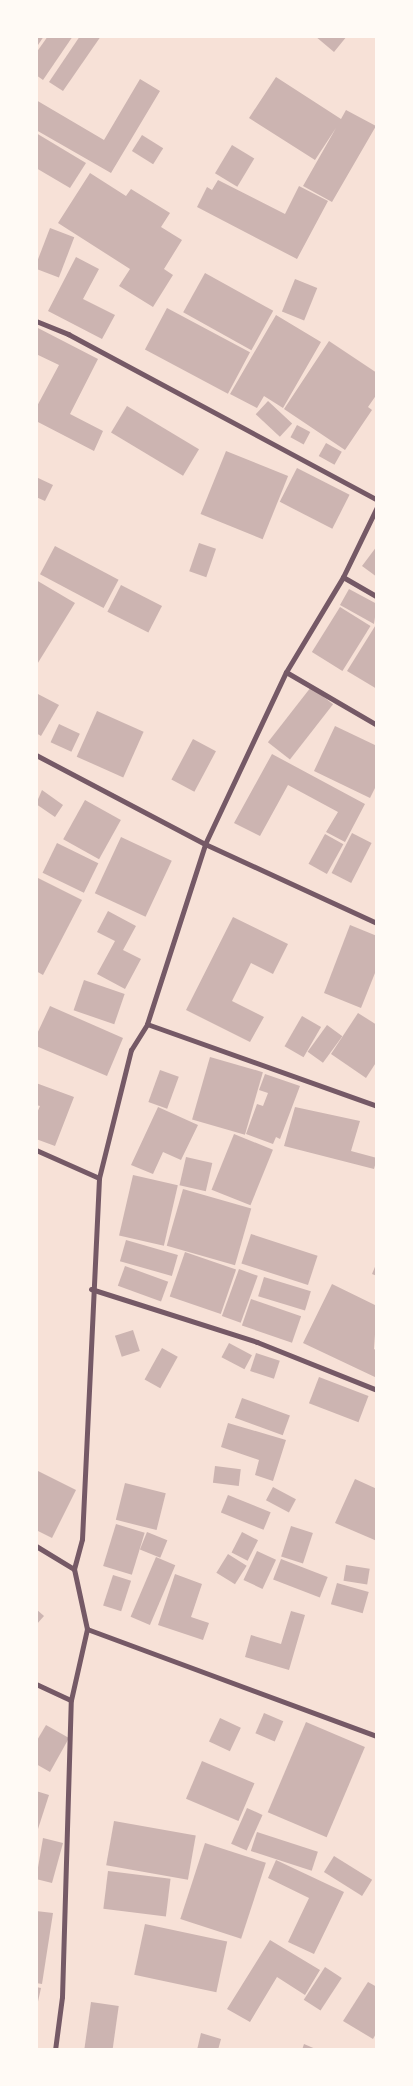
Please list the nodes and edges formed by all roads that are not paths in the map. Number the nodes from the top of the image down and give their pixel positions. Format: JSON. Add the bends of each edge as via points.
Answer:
{"nodes":[{"id":1,"x":36,"y":321,"type":"edge"},
{"id":2,"x":377,"y":500,"type":"edge"},
{"id":3,"x":377,"y":507,"type":"edge"},
{"id":4,"x":343,"y":577,"type":"junction"},
{"id":5,"x":377,"y":597,"type":"edge"},
{"id":6,"x":286,"y":672,"type":"junction"},
{"id":7,"x":377,"y":725,"type":"edge"},
{"id":8,"x":36,"y":755,"type":"edge"},
{"id":9,"x":205,"y":844,"type":"junction"},
{"id":10,"x":377,"y":923,"type":"edge"},
{"id":11,"x":147,"y":1024,"type":"junction"},
{"id":12,"x":377,"y":1106,"type":"edge"},
{"id":13,"x":36,"y":1150,"type":"edge"},
{"id":14,"x":98,"y":1178,"type":"junction"},
{"id":15,"x":91,"y":1289,"type":"junction"},
{"id":16,"x":377,"y":1390,"type":"edge"},
{"id":17,"x":36,"y":1546,"type":"edge"},
{"id":18,"x":74,"y":1568,"type":"junction"},
{"id":19,"x":87,"y":1629,"type":"junction"},
{"id":20,"x":36,"y":1684,"type":"edge"},
{"id":21,"x":71,"y":1700,"type":"junction"},
{"id":22,"x":377,"y":1736,"type":"edge"},
{"id":23,"x":55,"y":2050,"type":"edge"}],
"edges":[{"from":1,"to":2,"type":"street","via":[[68,334]]},
{"from":3,"to":4,"type":"street"},
{"from":4,"to":5,"type":"street"},
{"from":4,"to":6,"type":"street"},
{"from":6,"to":7,"type":"street"},
{"from":6,"to":9,"type":"street"},
{"from":8,"to":9,"type":"street"},
{"from":9,"to":10,"type":"street"},
{"from":9,"to":11,"type":"street"},
{"from":11,"to":12,"type":"street"},
{"from":11,"to":14,"type":"street","via":[[131,1050]]},
{"from":13,"to":14,"type":"street"},
{"from":14,"to":15,"type":"street"},
{"from":15,"to":16,"type":"street","via":[[256,1342]]},
{"from":15,"to":18,"type":"street","via":[[82,1539]]},
{"from":17,"to":18,"type":"street"},
{"from":18,"to":19,"type":"street"},
{"from":19,"to":21,"type":"street"},
{"from":19,"to":22,"type":"street"},
{"from":20,"to":21,"type":"street"},
{"from":21,"to":23,"type":"street","via":[[62,1997]]}]}
